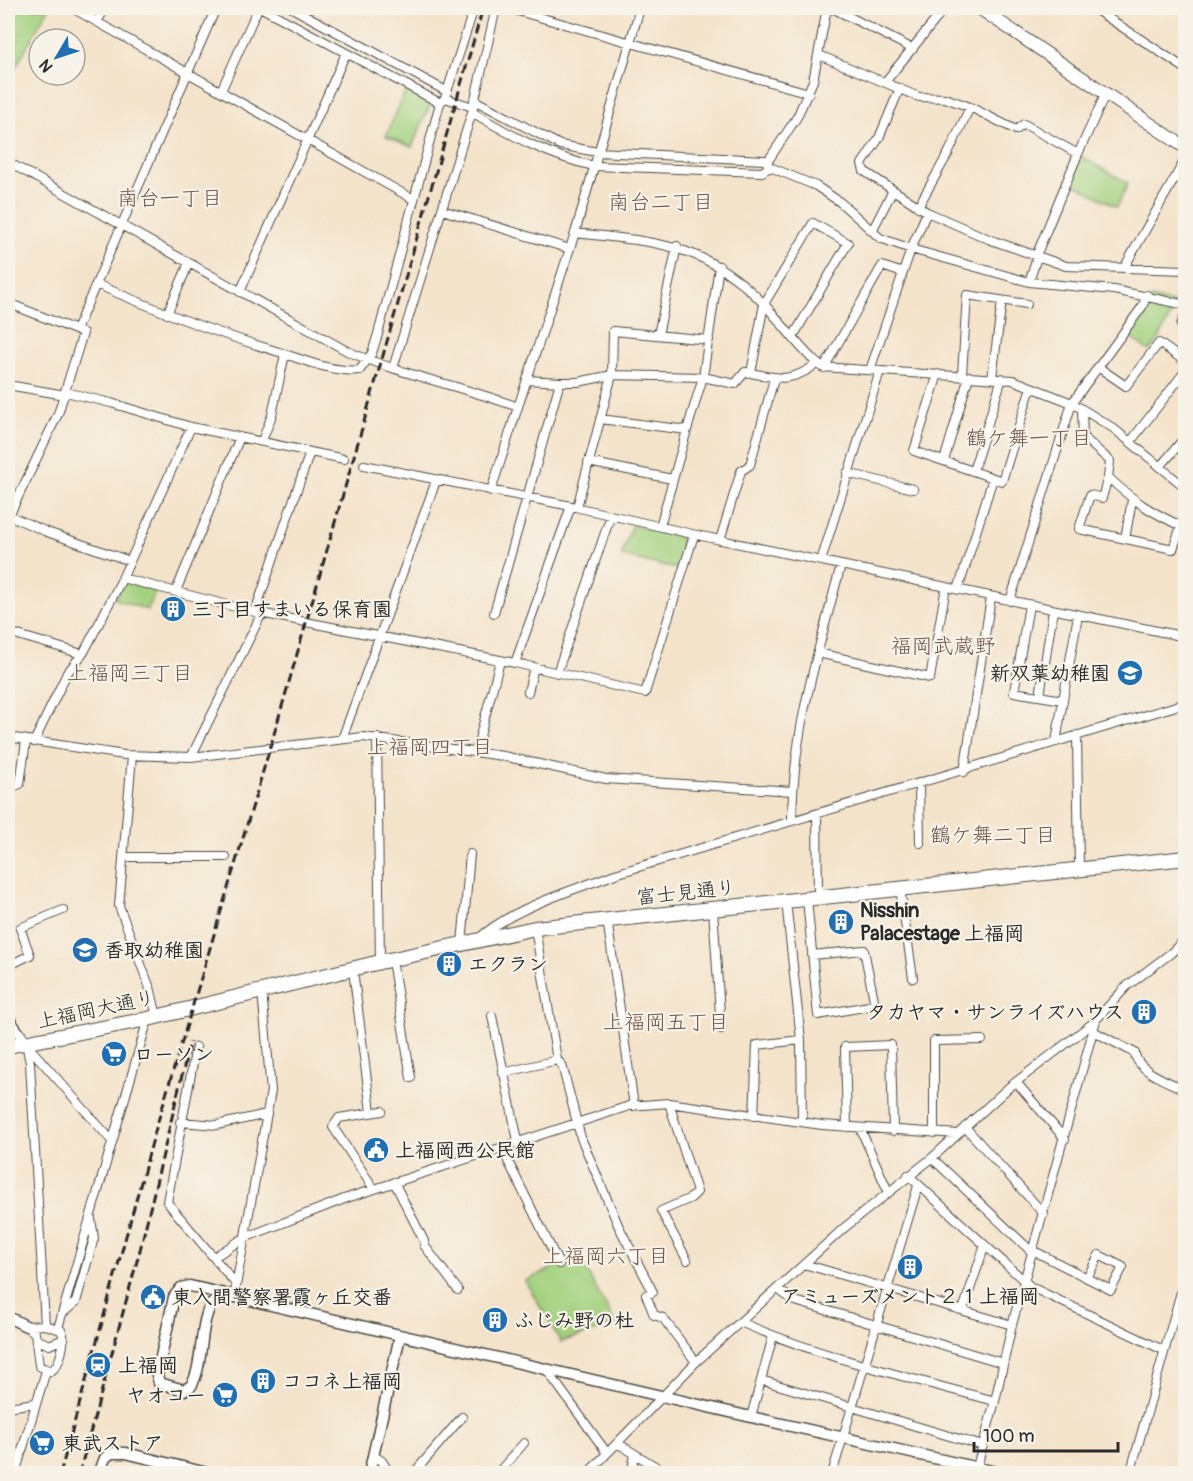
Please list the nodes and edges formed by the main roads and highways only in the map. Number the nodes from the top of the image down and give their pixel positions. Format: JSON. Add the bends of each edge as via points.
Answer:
{"nodes":[{"id":1,"x":979,"y":8,"type":"edge"},
{"id":2,"x":1185,"y":148,"type":"edge"},
{"id":3,"x":1185,"y":858,"type":"edge"},
{"id":4,"x":195,"y":1008,"type":"joint"},
{"id":5,"x":8,"y":1046,"type":"edge"}],
"edges":[{"from":1,"to":2,"type":"main road"},
{"from":3,"to":4,"type":"main road","name":"富士見通り","via":[[535,928]]},
{"from":4,"to":5,"type":"main road","name":"上福岡大通り"}]}
